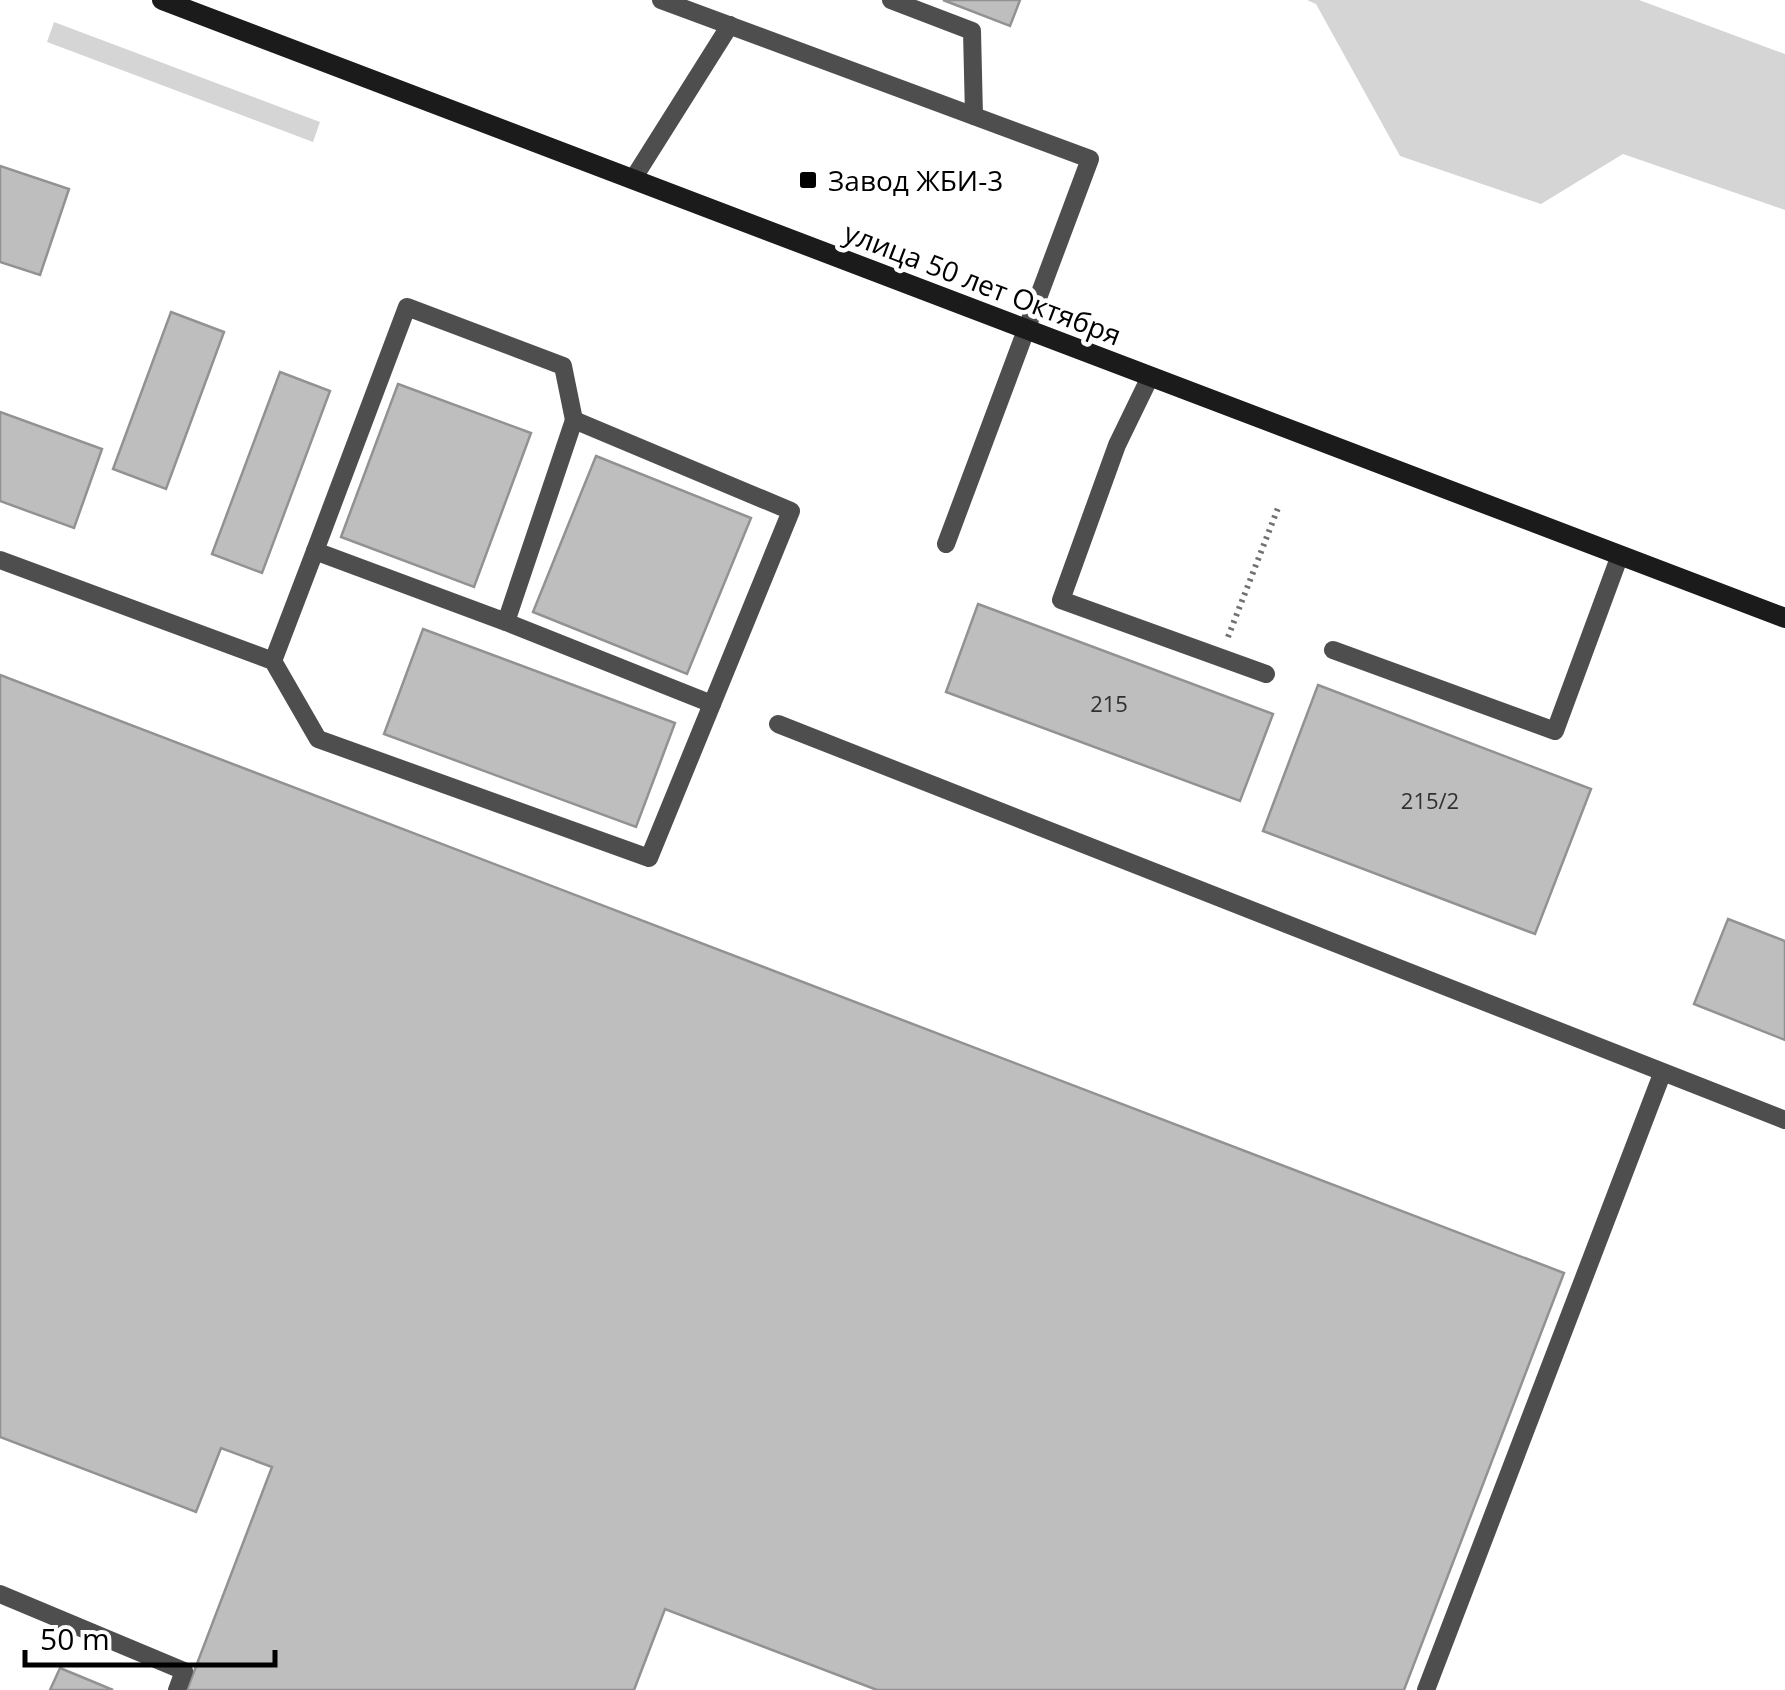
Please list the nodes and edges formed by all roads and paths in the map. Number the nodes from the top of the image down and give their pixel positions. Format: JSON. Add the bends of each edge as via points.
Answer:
{"nodes":[{"id":1,"x":162,"y":0,"type":"edge"},
{"id":2,"x":661,"y":0,"type":"edge"},
{"id":3,"x":891,"y":0,"type":"edge"},
{"id":4,"x":730,"y":26,"type":"junction"},
{"id":5,"x":974,"y":116,"type":"junction"},
{"id":6,"x":633,"y":179,"type":"junction"},
{"id":7,"x":1029,"y":330,"type":"junction"},
{"id":8,"x":1150,"y":377,"type":"junction"},
{"id":9,"x":574,"y":420,"type":"junction"},
{"id":10,"x":1278,"y":508,"type":"dead end"},
{"id":11,"x":946,"y":544,"type":"dead end"},
{"id":12,"x":315,"y":551,"type":"junction"},
{"id":13,"x":1620,"y":556,"type":"junction"},
{"id":14,"x":0,"y":560,"type":"edge"},
{"id":15,"x":1785,"y":618,"type":"edge"},
{"id":16,"x":506,"y":622,"type":"junction"},
{"id":17,"x":1333,"y":650,"type":"dead end"},
{"id":18,"x":1220,"y":657,"type":"junction"},
{"id":19,"x":273,"y":661,"type":"junction"},
{"id":20,"x":1266,"y":674,"type":"dead end"},
{"id":21,"x":712,"y":704,"type":"junction"},
{"id":22,"x":778,"y":724,"type":"dead end"},
{"id":23,"x":1662,"y":1074,"type":"junction"},
{"id":24,"x":1785,"y":1120,"type":"edge"},
{"id":25,"x":0,"y":1594,"type":"edge"},
{"id":26,"x":177,"y":1690,"type":"edge"},
{"id":27,"x":1426,"y":1690,"type":"edge"}],
"edges":[{"from":1,"to":6,"type":"main road","name":"улица 50 лет Октября"},
{"from":2,"to":4,"type":"lane"},
{"from":3,"to":5,"type":"lane","via":[[972,31]]},
{"from":4,"to":5,"type":"lane"},
{"from":4,"to":6,"type":"lane"},
{"from":5,"to":7,"type":"lane","via":[[1090,159]]},
{"from":6,"to":7,"type":"main road","name":"улица 50 лет Октября"},
{"from":7,"to":8,"type":"main road","name":"улица 50 лет Октября"},
{"from":7,"to":11,"type":"lane"},
{"from":8,"to":13,"type":"main road","name":"улица 50 лет Октября"},
{"from":8,"to":18,"type":"lane","via":[[1117,445],[1062,600]]},
{"from":9,"to":12,"type":"lane","via":[[564,366],[407,307]]},
{"from":9,"to":16,"type":"lane"},
{"from":9,"to":21,"type":"lane","via":[[790,512]]},
{"from":10,"to":18,"type":"path"},
{"from":12,"to":16,"type":"lane"},
{"from":12,"to":19,"type":"lane"},
{"from":13,"to":15,"type":"main road","name":"улица 50 лет Октября"},
{"from":13,"to":17,"type":"lane","via":[[1555,731]]},
{"from":14,"to":19,"type":"lane"},
{"from":16,"to":21,"type":"lane"},
{"from":18,"to":20,"type":"lane"},
{"from":19,"to":21,"type":"lane","via":[[318,739],[649,858]]},
{"from":22,"to":23,"type":"lane"},
{"from":23,"to":24,"type":"lane"},
{"from":23,"to":27,"type":"lane"},
{"from":25,"to":26,"type":"lane","via":[[184,1671]]}]}
